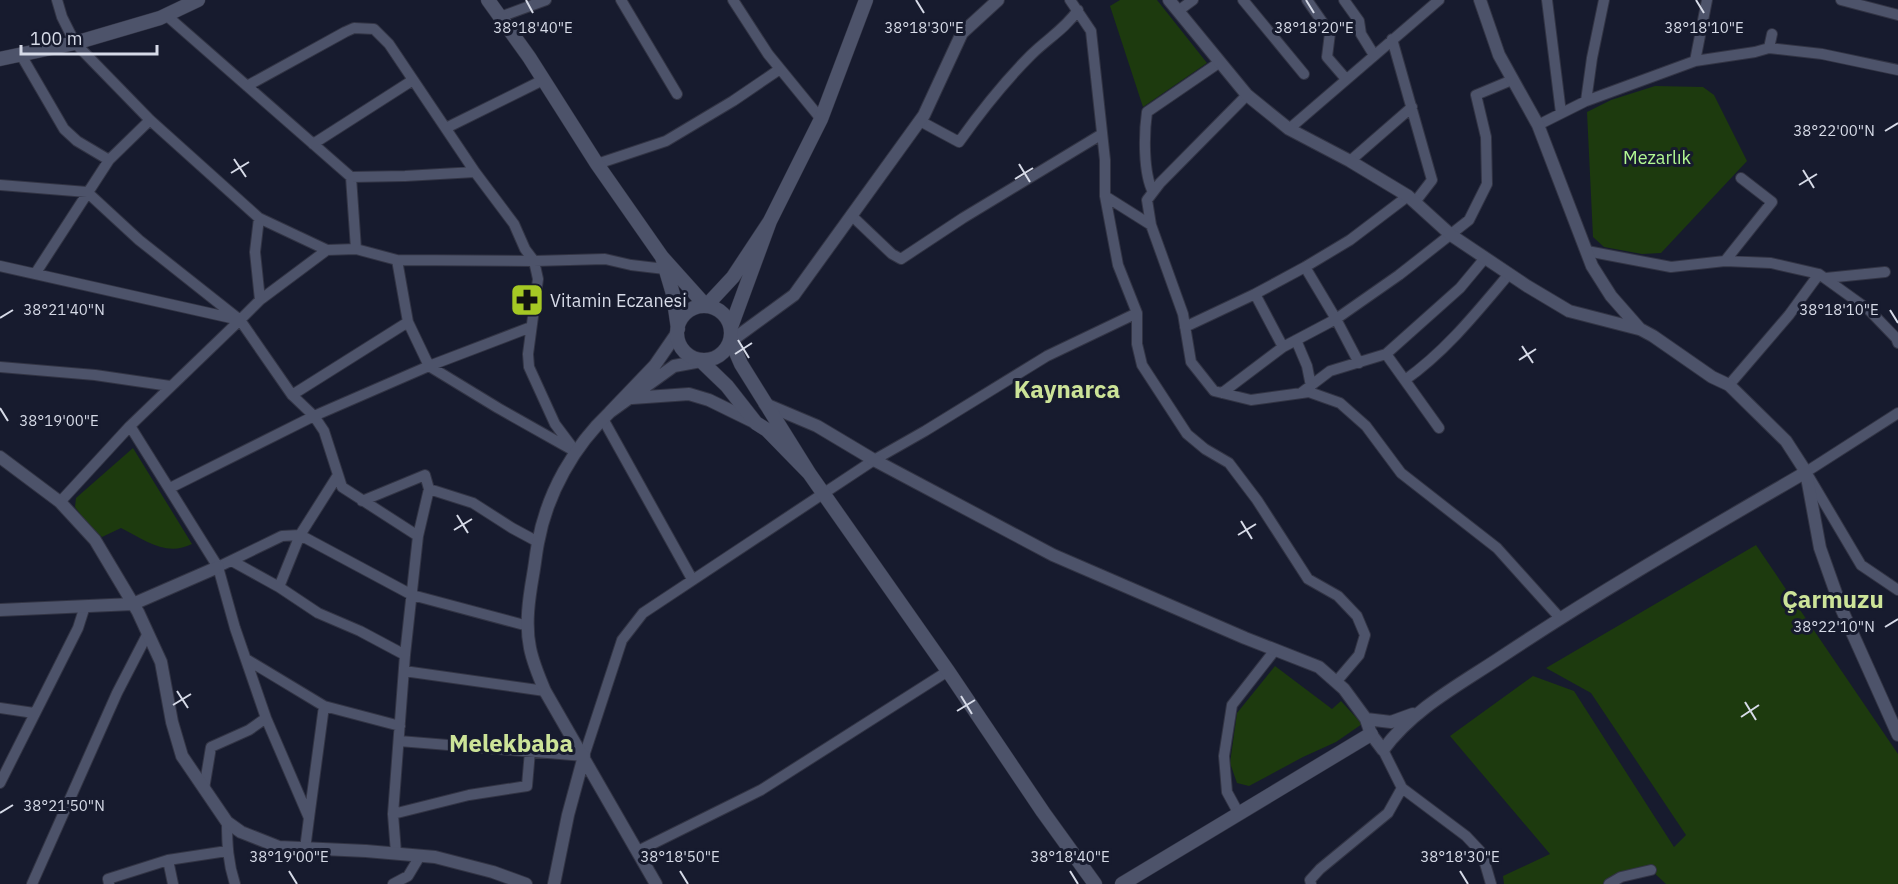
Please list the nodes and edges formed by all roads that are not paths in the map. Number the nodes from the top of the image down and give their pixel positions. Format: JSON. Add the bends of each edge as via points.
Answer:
{"nodes":[{"id":1,"x":57,"y":0,"type":"edge"},
{"id":2,"x":198,"y":0,"type":"edge"},
{"id":3,"x":546,"y":0,"type":"edge"},
{"id":4,"x":621,"y":0,"type":"edge"},
{"id":5,"x":733,"y":0,"type":"edge"},
{"id":6,"x":866,"y":0,"type":"edge"},
{"id":7,"x":998,"y":0,"type":"edge"},
{"id":8,"x":1070,"y":0,"type":"edge"},
{"id":9,"x":1169,"y":0,"type":"edge"},
{"id":10,"x":1193,"y":0,"type":"edge"},
{"id":11,"x":1243,"y":0,"type":"edge"},
{"id":12,"x":1307,"y":0,"type":"edge"},
{"id":13,"x":1344,"y":0,"type":"edge"},
{"id":14,"x":1439,"y":0,"type":"edge"},
{"id":15,"x":1480,"y":0,"type":"edge"},
{"id":16,"x":1547,"y":0,"type":"edge"},
{"id":17,"x":1604,"y":0,"type":"edge"},
{"id":18,"x":1707,"y":0,"type":"edge"},
{"id":19,"x":1841,"y":0,"type":"edge"},
{"id":20,"x":489,"y":1,"type":"edge"},
{"id":21,"x":1078,"y":10,"type":"junction"},
{"id":22,"x":1178,"y":11,"type":"junction"},
{"id":23,"x":166,"y":15,"type":"junction"},
{"id":24,"x":1898,"y":15,"type":"edge"},
{"id":25,"x":500,"y":17,"type":"junction"},
{"id":26,"x":1772,"y":34,"type":"dead end"},
{"id":27,"x":1392,"y":39,"type":"junction"},
{"id":28,"x":75,"y":43,"type":"junction"},
{"id":29,"x":1769,"y":48,"type":"junction"},
{"id":30,"x":21,"y":55,"type":"junction"},
{"id":31,"x":1374,"y":55,"type":"junction"},
{"id":32,"x":0,"y":59,"type":"edge"},
{"id":33,"x":1695,"y":61,"type":"junction"},
{"id":34,"x":1220,"y":62,"type":"junction"},
{"id":35,"x":780,"y":69,"type":"junction"},
{"id":36,"x":1898,"y":70,"type":"edge"},
{"id":37,"x":1304,"y":74,"type":"dead end"},
{"id":38,"x":1346,"y":79,"type":"junction"},
{"id":39,"x":413,"y":80,"type":"junction"},
{"id":40,"x":543,"y":80,"type":"junction"},
{"id":41,"x":1512,"y":80,"type":"junction"},
{"id":42,"x":247,"y":86,"type":"junction"},
{"id":43,"x":677,"y":94,"type":"dead end"},
{"id":44,"x":1247,"y":95,"type":"junction"},
{"id":45,"x":1586,"y":101,"type":"junction"},
{"id":46,"x":1412,"y":107,"type":"junction"},
{"id":47,"x":1561,"y":113,"type":"junction"},
{"id":48,"x":821,"y":119,"type":"junction"},
{"id":49,"x":150,"y":120,"type":"junction"},
{"id":50,"x":920,"y":121,"type":"junction"},
{"id":51,"x":1538,"y":125,"type":"junction"},
{"id":52,"x":446,"y":128,"type":"junction"},
{"id":53,"x":1289,"y":129,"type":"junction"},
{"id":54,"x":1102,"y":134,"type":"junction"},
{"id":55,"x":313,"y":144,"type":"junction"},
{"id":56,"x":109,"y":160,"type":"junction"},
{"id":57,"x":1350,"y":161,"type":"junction"},
{"id":58,"x":597,"y":164,"type":"junction"},
{"id":59,"x":475,"y":172,"type":"junction"},
{"id":60,"x":351,"y":177,"type":"junction"},
{"id":61,"x":1741,"y":178,"type":"dead end"},
{"id":62,"x":0,"y":185,"type":"edge"},
{"id":63,"x":87,"y":192,"type":"junction"},
{"id":64,"x":1153,"y":192,"type":"junction"},
{"id":65,"x":1105,"y":196,"type":"junction"},
{"id":66,"x":1412,"y":199,"type":"junction"},
{"id":67,"x":851,"y":215,"type":"junction"},
{"id":68,"x":259,"y":218,"type":"junction"},
{"id":69,"x":770,"y":221,"type":"junction"},
{"id":70,"x":1151,"y":225,"type":"junction"},
{"id":71,"x":1451,"y":235,"type":"junction"},
{"id":72,"x":356,"y":249,"type":"junction"},
{"id":73,"x":327,"y":250,"type":"junction"},
{"id":74,"x":1587,"y":251,"type":"junction"},
{"id":75,"x":1485,"y":258,"type":"junction"},
{"id":76,"x":397,"y":260,"type":"junction"},
{"id":77,"x":534,"y":261,"type":"junction"},
{"id":78,"x":1725,"y":261,"type":"junction"},
{"id":79,"x":663,"y":263,"type":"junction"},
{"id":80,"x":0,"y":266,"type":"edge"},
{"id":81,"x":1305,"y":267,"type":"junction"},
{"id":82,"x":1885,"y":272,"type":"dead end"},
{"id":83,"x":35,"y":274,"type":"junction"},
{"id":84,"x":1509,"y":274,"type":"junction"},
{"id":85,"x":1823,"y":276,"type":"junction"},
{"id":86,"x":1256,"y":294,"type":"junction"},
{"id":87,"x":260,"y":300,"type":"junction"},
{"id":88,"x":706,"y":306,"type":"junction"},
{"id":89,"x":1137,"y":313,"type":"junction"},
{"id":90,"x":1336,"y":319,"type":"junction"},
{"id":91,"x":240,"y":320,"type":"junction"},
{"id":92,"x":408,"y":322,"type":"junction"},
{"id":93,"x":531,"y":327,"type":"junction"},
{"id":94,"x":1185,"y":327,"type":"junction"},
{"id":95,"x":1640,"y":329,"type":"junction"},
{"id":96,"x":678,"y":331,"type":"junction"},
{"id":97,"x":731,"y":334,"type":"junction"},
{"id":98,"x":1296,"y":340,"type":"junction"},
{"id":99,"x":1898,"y":343,"type":"edge"},
{"id":100,"x":1282,"y":347,"type":"junction"},
{"id":101,"x":1386,"y":354,"type":"junction"},
{"id":102,"x":700,"y":361,"type":"junction"},
{"id":103,"x":1359,"y":363,"type":"junction"},
{"id":104,"x":429,"y":366,"type":"junction"},
{"id":105,"x":0,"y":368,"type":"edge"},
{"id":106,"x":1405,"y":380,"type":"junction"},
{"id":107,"x":1729,"y":385,"type":"junction"},
{"id":108,"x":170,"y":386,"type":"junction"},
{"id":109,"x":1311,"y":386,"type":"junction"},
{"id":110,"x":1222,"y":393,"type":"junction"},
{"id":111,"x":1300,"y":394,"type":"junction"},
{"id":112,"x":292,"y":395,"type":"junction"},
{"id":113,"x":631,"y":398,"type":"junction"},
{"id":114,"x":765,"y":404,"type":"junction"},
{"id":115,"x":1898,"y":413,"type":"edge"},
{"id":116,"x":607,"y":415,"type":"junction"},
{"id":117,"x":314,"y":416,"type":"junction"},
{"id":118,"x":756,"y":423,"type":"junction"},
{"id":119,"x":130,"y":426,"type":"junction"},
{"id":120,"x":1439,"y":428,"type":"dead end"},
{"id":121,"x":576,"y":452,"type":"junction"},
{"id":122,"x":0,"y":457,"type":"edge"},
{"id":123,"x":874,"y":460,"type":"junction"},
{"id":124,"x":1806,"y":472,"type":"junction"},
{"id":125,"x":809,"y":474,"type":"junction"},
{"id":126,"x":338,"y":475,"type":"junction"},
{"id":127,"x":170,"y":488,"type":"junction"},
{"id":128,"x":429,"y":489,"type":"junction"},
{"id":129,"x":823,"y":494,"type":"junction"},
{"id":130,"x":362,"y":501,"type":"junction"},
{"id":131,"x":60,"y":502,"type":"junction"},
{"id":132,"x":300,"y":535,"type":"junction"},
{"id":133,"x":418,"y":536,"type":"junction"},
{"id":134,"x":538,"y":542,"type":"junction"},
{"id":135,"x":232,"y":561,"type":"junction"},
{"id":136,"x":218,"y":567,"type":"junction"},
{"id":137,"x":692,"y":579,"type":"junction"},
{"id":138,"x":279,"y":587,"type":"junction"},
{"id":139,"x":1898,"y":590,"type":"edge"},
{"id":140,"x":412,"y":595,"type":"junction"},
{"id":141,"x":133,"y":604,"type":"junction"},
{"id":142,"x":85,"y":606,"type":"junction"},
{"id":143,"x":0,"y":610,"type":"edge"},
{"id":144,"x":1560,"y":618,"type":"junction"},
{"id":145,"x":528,"y":626,"type":"junction"},
{"id":146,"x":148,"y":633,"type":"junction"},
{"id":147,"x":1275,"y":650,"type":"junction"},
{"id":148,"x":405,"y":654,"type":"junction"},
{"id":149,"x":246,"y":659,"type":"junction"},
{"id":150,"x":404,"y":671,"type":"junction"},
{"id":151,"x":948,"y":671,"type":"junction"},
{"id":152,"x":1336,"y":682,"type":"junction"},
{"id":153,"x":545,"y":691,"type":"junction"},
{"id":154,"x":324,"y":706,"type":"junction"},
{"id":155,"x":0,"y":708,"type":"edge"},
{"id":156,"x":1417,"y":712,"type":"junction"},
{"id":157,"x":34,"y":713,"type":"junction"},
{"id":158,"x":266,"y":718,"type":"junction"},
{"id":159,"x":1366,"y":719,"type":"junction"},
{"id":160,"x":400,"y":726,"type":"junction"},
{"id":161,"x":1371,"y":734,"type":"junction"},
{"id":162,"x":1898,"y":735,"type":"edge"},
{"id":163,"x":399,"y":741,"type":"junction"},
{"id":164,"x":1383,"y":750,"type":"junction"},
{"id":165,"x":530,"y":751,"type":"junction"},
{"id":166,"x":584,"y":756,"type":"junction"},
{"id":167,"x":0,"y":783,"type":"edge"},
{"id":168,"x":1402,"y":788,"type":"junction"},
{"id":169,"x":204,"y":789,"type":"junction"},
{"id":170,"x":1239,"y":813,"type":"junction"},
{"id":171,"x":393,"y":814,"type":"junction"},
{"id":172,"x":309,"y":818,"type":"junction"},
{"id":173,"x":227,"y":822,"type":"junction"},
{"id":174,"x":305,"y":849,"type":"junction"},
{"id":175,"x":227,"y":851,"type":"junction"},
{"id":176,"x":638,"y":851,"type":"junction"},
{"id":177,"x":396,"y":853,"type":"junction"},
{"id":178,"x":420,"y":856,"type":"junction"},
{"id":179,"x":168,"y":860,"type":"junction"},
{"id":180,"x":1651,"y":870,"type":"dead end"},
{"id":181,"x":32,"y":884,"type":"edge"},
{"id":182,"x":109,"y":884,"type":"edge"},
{"id":183,"x":173,"y":884,"type":"edge"},
{"id":184,"x":235,"y":884,"type":"edge"},
{"id":185,"x":393,"y":884,"type":"edge"},
{"id":186,"x":526,"y":884,"type":"edge"},
{"id":187,"x":554,"y":884,"type":"edge"},
{"id":188,"x":656,"y":884,"type":"edge"},
{"id":189,"x":1095,"y":884,"type":"edge"},
{"id":190,"x":1122,"y":884,"type":"edge"},
{"id":191,"x":1311,"y":884,"type":"edge"},
{"id":192,"x":1491,"y":884,"type":"edge"},
{"id":193,"x":1609,"y":884,"type":"edge"}],
"edges":[{"from":1,"to":28,"type":"street"},
{"from":2,"to":23,"type":"main road"},
{"from":3,"to":25,"type":"street"},
{"from":4,"to":43,"type":"street"},
{"from":5,"to":35,"type":"street"},
{"from":6,"to":48,"type":"main road"},
{"from":7,"to":50,"type":"street","via":[[962,33]]},
{"from":8,"to":21,"type":"street"},
{"from":9,"to":22,"type":"street"},
{"from":10,"to":22,"type":"street"},
{"from":11,"to":37,"type":"street"},
{"from":12,"to":38,"type":"street","via":[[1330,33],[1327,57]]},
{"from":13,"to":31,"type":"street","via":[[1359,21],[1361,34]]},
{"from":14,"to":27,"type":"street"},
{"from":15,"to":41,"type":"street"},
{"from":16,"to":47,"type":"street"},
{"from":17,"to":45,"type":"street"},
{"from":18,"to":33,"type":"street"},
{"from":19,"to":24,"type":"street"},
{"from":20,"to":25,"type":"main road"},
{"from":21,"to":50,"type":"street","via":[[989,101],[959,142]]},
{"from":21,"to":54,"type":"street","via":[[1091,31]]},
{"from":22,"to":34,"type":"street"},
{"from":23,"to":28,"type":"main road"},
{"from":23,"to":42,"type":"street"},
{"from":25,"to":40,"type":"main road"},
{"from":26,"to":29,"type":"street"},
{"from":27,"to":31,"type":"street"},
{"from":27,"to":46,"type":"street"},
{"from":28,"to":30,"type":"main road"},
{"from":28,"to":49,"type":"street"},
{"from":29,"to":33,"type":"street"},
{"from":29,"to":36,"type":"street"},
{"from":30,"to":32,"type":"main road"},
{"from":30,"to":56,"type":"street","via":[[64,129]]},
{"from":31,"to":38,"type":"street"},
{"from":33,"to":45,"type":"street"},
{"from":34,"to":44,"type":"street"},
{"from":34,"to":64,"type":"street","via":[[1147,112],[1147,181]]},
{"from":35,"to":48,"type":"street"},
{"from":35,"to":58,"type":"street","via":[[666,141]]},
{"from":38,"to":53,"type":"street"},
{"from":39,"to":42,"type":"street","via":[[374,29],[354,28]]},
{"from":39,"to":52,"type":"street"},
{"from":39,"to":55,"type":"street"},
{"from":40,"to":52,"type":"street"},
{"from":40,"to":58,"type":"main road"},
{"from":41,"to":51,"type":"street"},
{"from":41,"to":71,"type":"street","via":[[1476,95],[1486,137],[1487,184],[1470,220]]},
{"from":42,"to":55,"type":"street"},
{"from":44,"to":53,"type":"street"},
{"from":44,"to":64,"type":"street"},
{"from":45,"to":47,"type":"street"},
{"from":46,"to":57,"type":"street"},
{"from":46,"to":66,"type":"street","via":[[1432,180]]},
{"from":47,"to":51,"type":"street"},
{"from":48,"to":69,"type":"main road"},
{"from":49,"to":56,"type":"street"},
{"from":49,"to":68,"type":"street"},
{"from":50,"to":67,"type":"street"},
{"from":51,"to":74,"type":"street"},
{"from":52,"to":59,"type":"street"},
{"from":53,"to":57,"type":"street"},
{"from":54,"to":65,"type":"street"},
{"from":54,"to":67,"type":"street","via":[[901,259]]},
{"from":55,"to":60,"type":"street"},
{"from":56,"to":63,"type":"street"},
{"from":57,"to":66,"type":"street"},
{"from":58,"to":79,"type":"main road"},
{"from":59,"to":60,"type":"street"},
{"from":59,"to":77,"type":"street"},
{"from":60,"to":72,"type":"street"},
{"from":61,"to":78,"type":"street","via":[[1772,202]]},
{"from":62,"to":63,"type":"street"},
{"from":63,"to":83,"type":"street"},
{"from":63,"to":91,"type":"street","via":[[139,240]]},
{"from":64,"to":70,"type":"street","via":[[1147,200]]},
{"from":65,"to":70,"type":"street"},
{"from":65,"to":89,"type":"street","via":[[1118,265]]},
{"from":66,"to":71,"type":"street"},
{"from":66,"to":81,"type":"street"},
{"from":67,"to":97,"type":"street","via":[[794,295]]},
{"from":68,"to":73,"type":"street"},
{"from":68,"to":87,"type":"street","via":[[255,252]]},
{"from":69,"to":88,"type":"main road","via":[[733,278]]},
{"from":69,"to":97,"type":"main road"},
{"from":70,"to":94,"type":"street"},
{"from":71,"to":75,"type":"street"},
{"from":71,"to":90,"type":"street"},
{"from":72,"to":73,"type":"street"},
{"from":72,"to":76,"type":"street"},
{"from":73,"to":87,"type":"street"},
{"from":74,"to":78,"type":"street","via":[[1671,267]]},
{"from":74,"to":95,"type":"street","via":[[1611,296]]},
{"from":75,"to":84,"type":"street"},
{"from":75,"to":101,"type":"street","via":[[1461,288]]},
{"from":76,"to":77,"type":"street"},
{"from":76,"to":92,"type":"street"},
{"from":77,"to":79,"type":"street","via":[[605,259],[631,265]]},
{"from":77,"to":93,"type":"street","via":[[538,279]]},
{"from":78,"to":85,"type":"street","via":[[1771,263]]},
{"from":79,"to":88,"type":"main road"},
{"from":79,"to":96,"type":"main road","via":[[673,294]]},
{"from":80,"to":83,"type":"street"},
{"from":81,"to":86,"type":"street"},
{"from":81,"to":90,"type":"street"},
{"from":82,"to":85,"type":"street"},
{"from":83,"to":91,"type":"street"},
{"from":84,"to":95,"type":"street","via":[[1569,311]]},
{"from":84,"to":106,"type":"street","via":[[1469,322]]},
{"from":85,"to":99,"type":"street","via":[[1869,310]]},
{"from":85,"to":107,"type":"street"},
{"from":86,"to":94,"type":"street"},
{"from":86,"to":100,"type":"street"},
{"from":87,"to":91,"type":"street"},
{"from":88,"to":96,"type":"main road","via":[[685,314]]},
{"from":88,"to":97,"type":"main road","via":[[722,313]]},
{"from":89,"to":123,"type":"street","via":[[1047,356]]},
{"from":89,"to":152,"type":"street","via":[[1142,365],[1187,434],[1229,463],[1308,579],[1338,596],[1357,616],[1365,635],[1359,655]]},
{"from":90,"to":98,"type":"street"},
{"from":90,"to":103,"type":"street"},
{"from":91,"to":108,"type":"street"},
{"from":91,"to":112,"type":"street"},
{"from":92,"to":104,"type":"street"},
{"from":92,"to":112,"type":"street"},
{"from":93,"to":104,"type":"street"},
{"from":93,"to":121,"type":"street","via":[[531,373],[555,424]]},
{"from":94,"to":110,"type":"street","via":[[1191,362],[1214,391]]},
{"from":95,"to":107,"type":"street"},
{"from":96,"to":102,"type":"main road","via":[[682,348]]},
{"from":96,"to":116,"type":"street","via":[[655,365]]},
{"from":97,"to":102,"type":"main road","via":[[723,353]]},
{"from":97,"to":114,"type":"main road","via":[[741,364]]},
{"from":98,"to":100,"type":"street"},
{"from":98,"to":109,"type":"street","via":[[1308,366]]},
{"from":100,"to":110,"type":"street"},
{"from":101,"to":103,"type":"street"},
{"from":101,"to":106,"type":"street"},
{"from":102,"to":113,"type":"street","via":[[674,366]]},
{"from":102,"to":118,"type":"main road","via":[[727,386]]},
{"from":103,"to":109,"type":"street","via":[[1330,371]]},
{"from":104,"to":117,"type":"street"},
{"from":104,"to":121,"type":"street"},
{"from":105,"to":108,"type":"street","via":[[95,375]]},
{"from":106,"to":120,"type":"street"},
{"from":107,"to":124,"type":"street","via":[[1786,441]]},
{"from":108,"to":119,"type":"street"},
{"from":109,"to":111,"type":"street"},
{"from":110,"to":111,"type":"street","via":[[1251,400]]},
{"from":111,"to":144,"type":"street","via":[[1309,392],[1340,403],[1366,426],[1401,473],[1497,548]]},
{"from":112,"to":117,"type":"street"},
{"from":113,"to":116,"type":"street"},
{"from":113,"to":118,"type":"street","via":[[689,394]]},
{"from":114,"to":123,"type":"street","via":[[817,426]]},
{"from":114,"to":125,"type":"main road"},
{"from":115,"to":124,"type":"street"},
{"from":116,"to":121,"type":"street"},
{"from":116,"to":137,"type":"street"},
{"from":117,"to":126,"type":"street","via":[[324,431]]},
{"from":117,"to":127,"type":"street"},
{"from":118,"to":125,"type":"main road"},
{"from":119,"to":127,"type":"street"},
{"from":119,"to":131,"type":"street"},
{"from":121,"to":134,"type":"street","via":[[558,481]]},
{"from":122,"to":131,"type":"street"},
{"from":123,"to":129,"type":"street"},
{"from":123,"to":147,"type":"street","via":[[1053,555]]},
{"from":124,"to":139,"type":"street","via":[[1861,565]]},
{"from":124,"to":144,"type":"street"},
{"from":124,"to":162,"type":"street","via":[[1820,548],[1842,610]]},
{"from":125,"to":129,"type":"main road"},
{"from":126,"to":130,"type":"street","via":[[342,487]]},
{"from":126,"to":132,"type":"street"},
{"from":127,"to":136,"type":"street"},
{"from":128,"to":130,"type":"street","via":[[425,475]]},
{"from":128,"to":133,"type":"street"},
{"from":128,"to":134,"type":"street","via":[[473,503]]},
{"from":129,"to":137,"type":"street"},
{"from":129,"to":151,"type":"main road"},
{"from":130,"to":133,"type":"street"},
{"from":131,"to":141,"type":"street","via":[[95,540]]},
{"from":132,"to":135,"type":"street","via":[[282,536]]},
{"from":132,"to":138,"type":"street"},
{"from":132,"to":140,"type":"street"},
{"from":133,"to":140,"type":"street"},
{"from":134,"to":145,"type":"street"},
{"from":135,"to":136,"type":"street"},
{"from":135,"to":138,"type":"street"},
{"from":136,"to":141,"type":"street"},
{"from":136,"to":149,"type":"street"},
{"from":137,"to":166,"type":"street","via":[[643,613],[622,640]]},
{"from":138,"to":148,"type":"street","via":[[318,614]]},
{"from":140,"to":145,"type":"street"},
{"from":140,"to":148,"type":"street"},
{"from":141,"to":142,"type":"street"},
{"from":141,"to":146,"type":"street"},
{"from":142,"to":143,"type":"street"},
{"from":142,"to":157,"type":"street","via":[[78,628]]},
{"from":144,"to":156,"type":"street"},
{"from":145,"to":153,"type":"street","via":[[536,670]]},
{"from":146,"to":169,"type":"street","via":[[161,662],[182,756]]},
{"from":146,"to":181,"type":"street"},
{"from":147,"to":152,"type":"street","via":[[1319,667]]},
{"from":147,"to":170,"type":"street","via":[[1232,705],[1224,756],[1227,792]]},
{"from":148,"to":150,"type":"street"},
{"from":149,"to":154,"type":"street"},
{"from":149,"to":158,"type":"street"},
{"from":150,"to":153,"type":"street"},
{"from":150,"to":160,"type":"street"},
{"from":151,"to":176,"type":"street","via":[[761,790]]},
{"from":151,"to":189,"type":"main road"},
{"from":152,"to":159,"type":"street"},
{"from":153,"to":166,"type":"street"},
{"from":154,"to":160,"type":"street"},
{"from":154,"to":172,"type":"street"},
{"from":155,"to":157,"type":"street"},
{"from":156,"to":159,"type":"street","via":[[1391,722]]},
{"from":156,"to":164,"type":"street"},
{"from":157,"to":167,"type":"street"},
{"from":158,"to":169,"type":"street","via":[[211,747]]},
{"from":158,"to":172,"type":"street"},
{"from":159,"to":161,"type":"street"},
{"from":160,"to":163,"type":"street"},
{"from":161,"to":164,"type":"street"},
{"from":161,"to":170,"type":"main road"},
{"from":163,"to":165,"type":"street"},
{"from":163,"to":171,"type":"street"},
{"from":164,"to":168,"type":"street"},
{"from":165,"to":166,"type":"street"},
{"from":165,"to":171,"type":"street","via":[[527,786],[469,795]]},
{"from":166,"to":176,"type":"street"},
{"from":166,"to":187,"type":"street"},
{"from":168,"to":191,"type":"street","via":[[1388,813],[1320,869]]},
{"from":168,"to":192,"type":"street","via":[[1466,836],[1482,853]]},
{"from":169,"to":173,"type":"street"},
{"from":170,"to":190,"type":"main road"},
{"from":171,"to":177,"type":"street"},
{"from":172,"to":174,"type":"street"},
{"from":173,"to":174,"type":"street","via":[[279,847]]},
{"from":173,"to":175,"type":"street"},
{"from":174,"to":177,"type":"street"},
{"from":175,"to":179,"type":"street"},
{"from":175,"to":184,"type":"street"},
{"from":176,"to":188,"type":"street"},
{"from":177,"to":178,"type":"street"},
{"from":178,"to":185,"type":"street","via":[[408,876]]},
{"from":178,"to":186,"type":"street","via":[[493,872]]},
{"from":179,"to":182,"type":"street","via":[[108,879]]},
{"from":179,"to":183,"type":"street"},
{"from":180,"to":193,"type":"street"}]}
